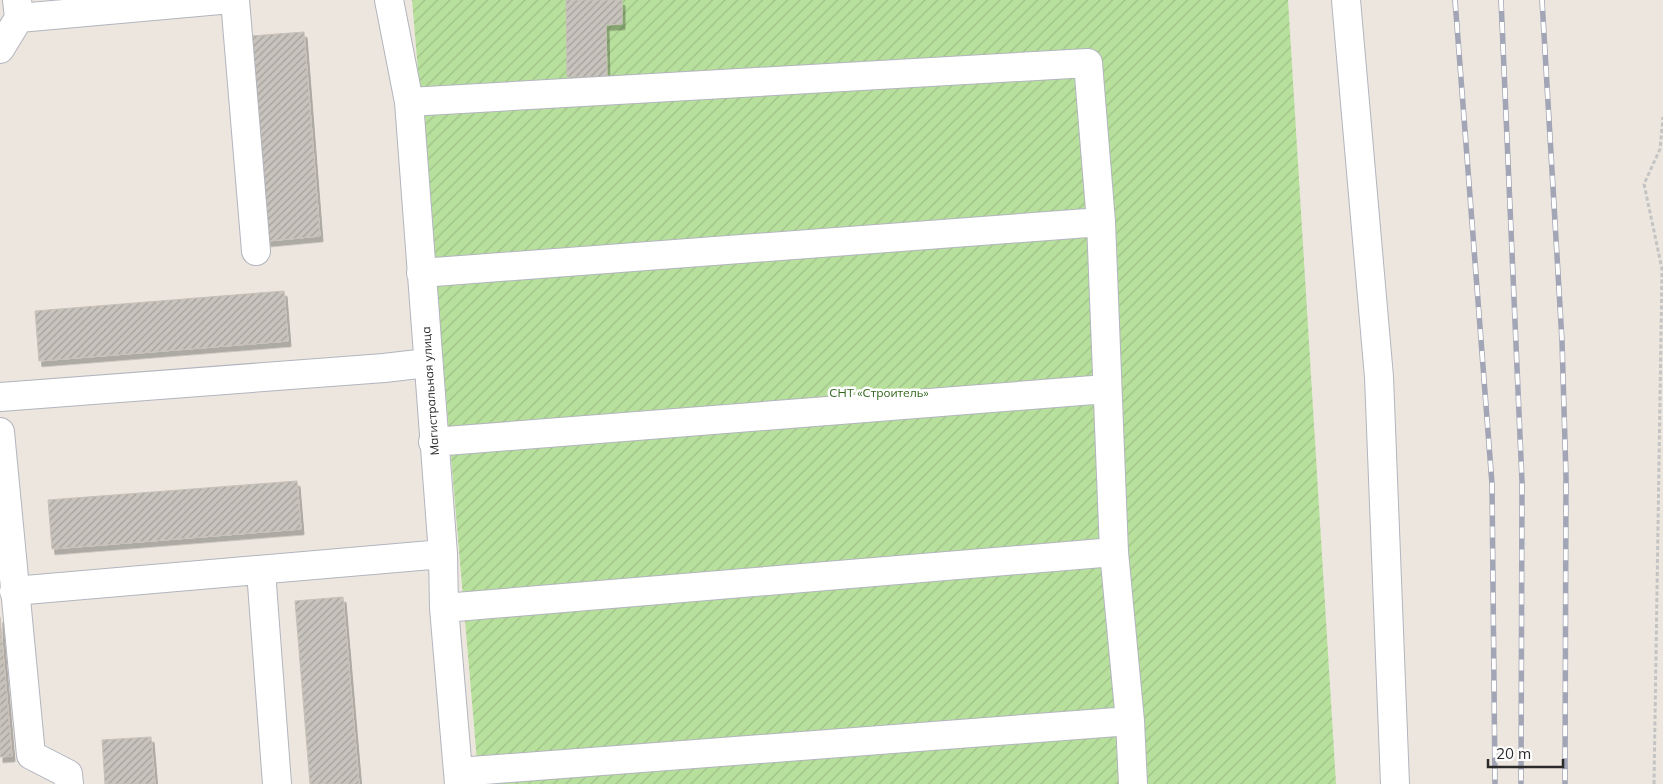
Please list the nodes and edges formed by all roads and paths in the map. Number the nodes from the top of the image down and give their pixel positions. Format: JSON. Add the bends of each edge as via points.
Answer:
{"nodes":[{"id":1,"x":220,"y":0,"type":"edge"},
{"id":2,"x":235,"y":0,"type":"edge"},
{"id":3,"x":389,"y":0,"type":"edge"},
{"id":4,"x":1346,"y":0,"type":"edge"},
{"id":5,"x":12,"y":13,"type":"edge"},
{"id":6,"x":0,"y":49,"type":"edge"},
{"id":7,"x":409,"y":102,"type":"junction"},
{"id":8,"x":1663,"y":117,"type":"edge"},
{"id":9,"x":1101,"y":222,"type":"junction"},
{"id":10,"x":256,"y":251,"type":"dead end"},
{"id":11,"x":421,"y":273,"type":"junction"},
{"id":12,"x":428,"y":363,"type":"junction"},
{"id":13,"x":1106,"y":389,"type":"junction"},
{"id":14,"x":0,"y":397,"type":"edge"},
{"id":15,"x":0,"y":432,"type":"edge"},
{"id":16,"x":433,"y":442,"type":"junction"},
{"id":17,"x":4,"y":529,"type":"edge"},
{"id":18,"x":1114,"y":552,"type":"junction"},
{"id":19,"x":443,"y":554,"type":"junction"},
{"id":20,"x":261,"y":571,"type":"junction"},
{"id":21,"x":14,"y":591,"type":"junction"},
{"id":22,"x":444,"y":608,"type":"junction"},
{"id":23,"x":1130,"y":721,"type":"junction"},
{"id":24,"x":459,"y":778,"type":"edge"},
{"id":25,"x":69,"y":784,"type":"edge"},
{"id":26,"x":276,"y":784,"type":"edge"},
{"id":27,"x":1133,"y":784,"type":"edge"},
{"id":28,"x":1395,"y":784,"type":"edge"},
{"id":29,"x":1654,"y":784,"type":"edge"}],
"edges":[{"from":1,"to":5,"type":"street"},
{"from":2,"to":10,"type":"street"},
{"from":3,"to":7,"type":"street","name":"Магистральная улица"},
{"from":4,"to":28,"type":"street","via":[[1379,377]]},
{"from":5,"to":6,"type":"street"},
{"from":7,"to":9,"type":"street","via":[[1088,63]]},
{"from":7,"to":11,"type":"street","name":"Магистральная улица"},
{"from":8,"to":29,"type":"path","via":[[1660,149],[1644,184],[1662,269]]},
{"from":9,"to":11,"type":"street"},
{"from":9,"to":13,"type":"street"},
{"from":11,"to":12,"type":"street","name":"Магистральная улица"},
{"from":12,"to":14,"type":"street"},
{"from":12,"to":16,"type":"street","name":"Магистральная улица"},
{"from":13,"to":16,"type":"street"},
{"from":13,"to":18,"type":"street"},
{"from":15,"to":17,"type":"street"},
{"from":16,"to":19,"type":"street","name":"Магистральная улица"},
{"from":17,"to":21,"type":"street"},
{"from":18,"to":22,"type":"street"},
{"from":18,"to":23,"type":"street"},
{"from":19,"to":20,"type":"street"},
{"from":19,"to":22,"type":"street","name":"Магистральная улица"},
{"from":20,"to":21,"type":"street"},
{"from":20,"to":26,"type":"street"},
{"from":21,"to":25,"type":"street","via":[[31,755],[68,774]]},
{"from":22,"to":24,"type":"street","name":"Магистральная улица"},
{"from":23,"to":24,"type":"street"},
{"from":23,"to":27,"type":"street"}]}
